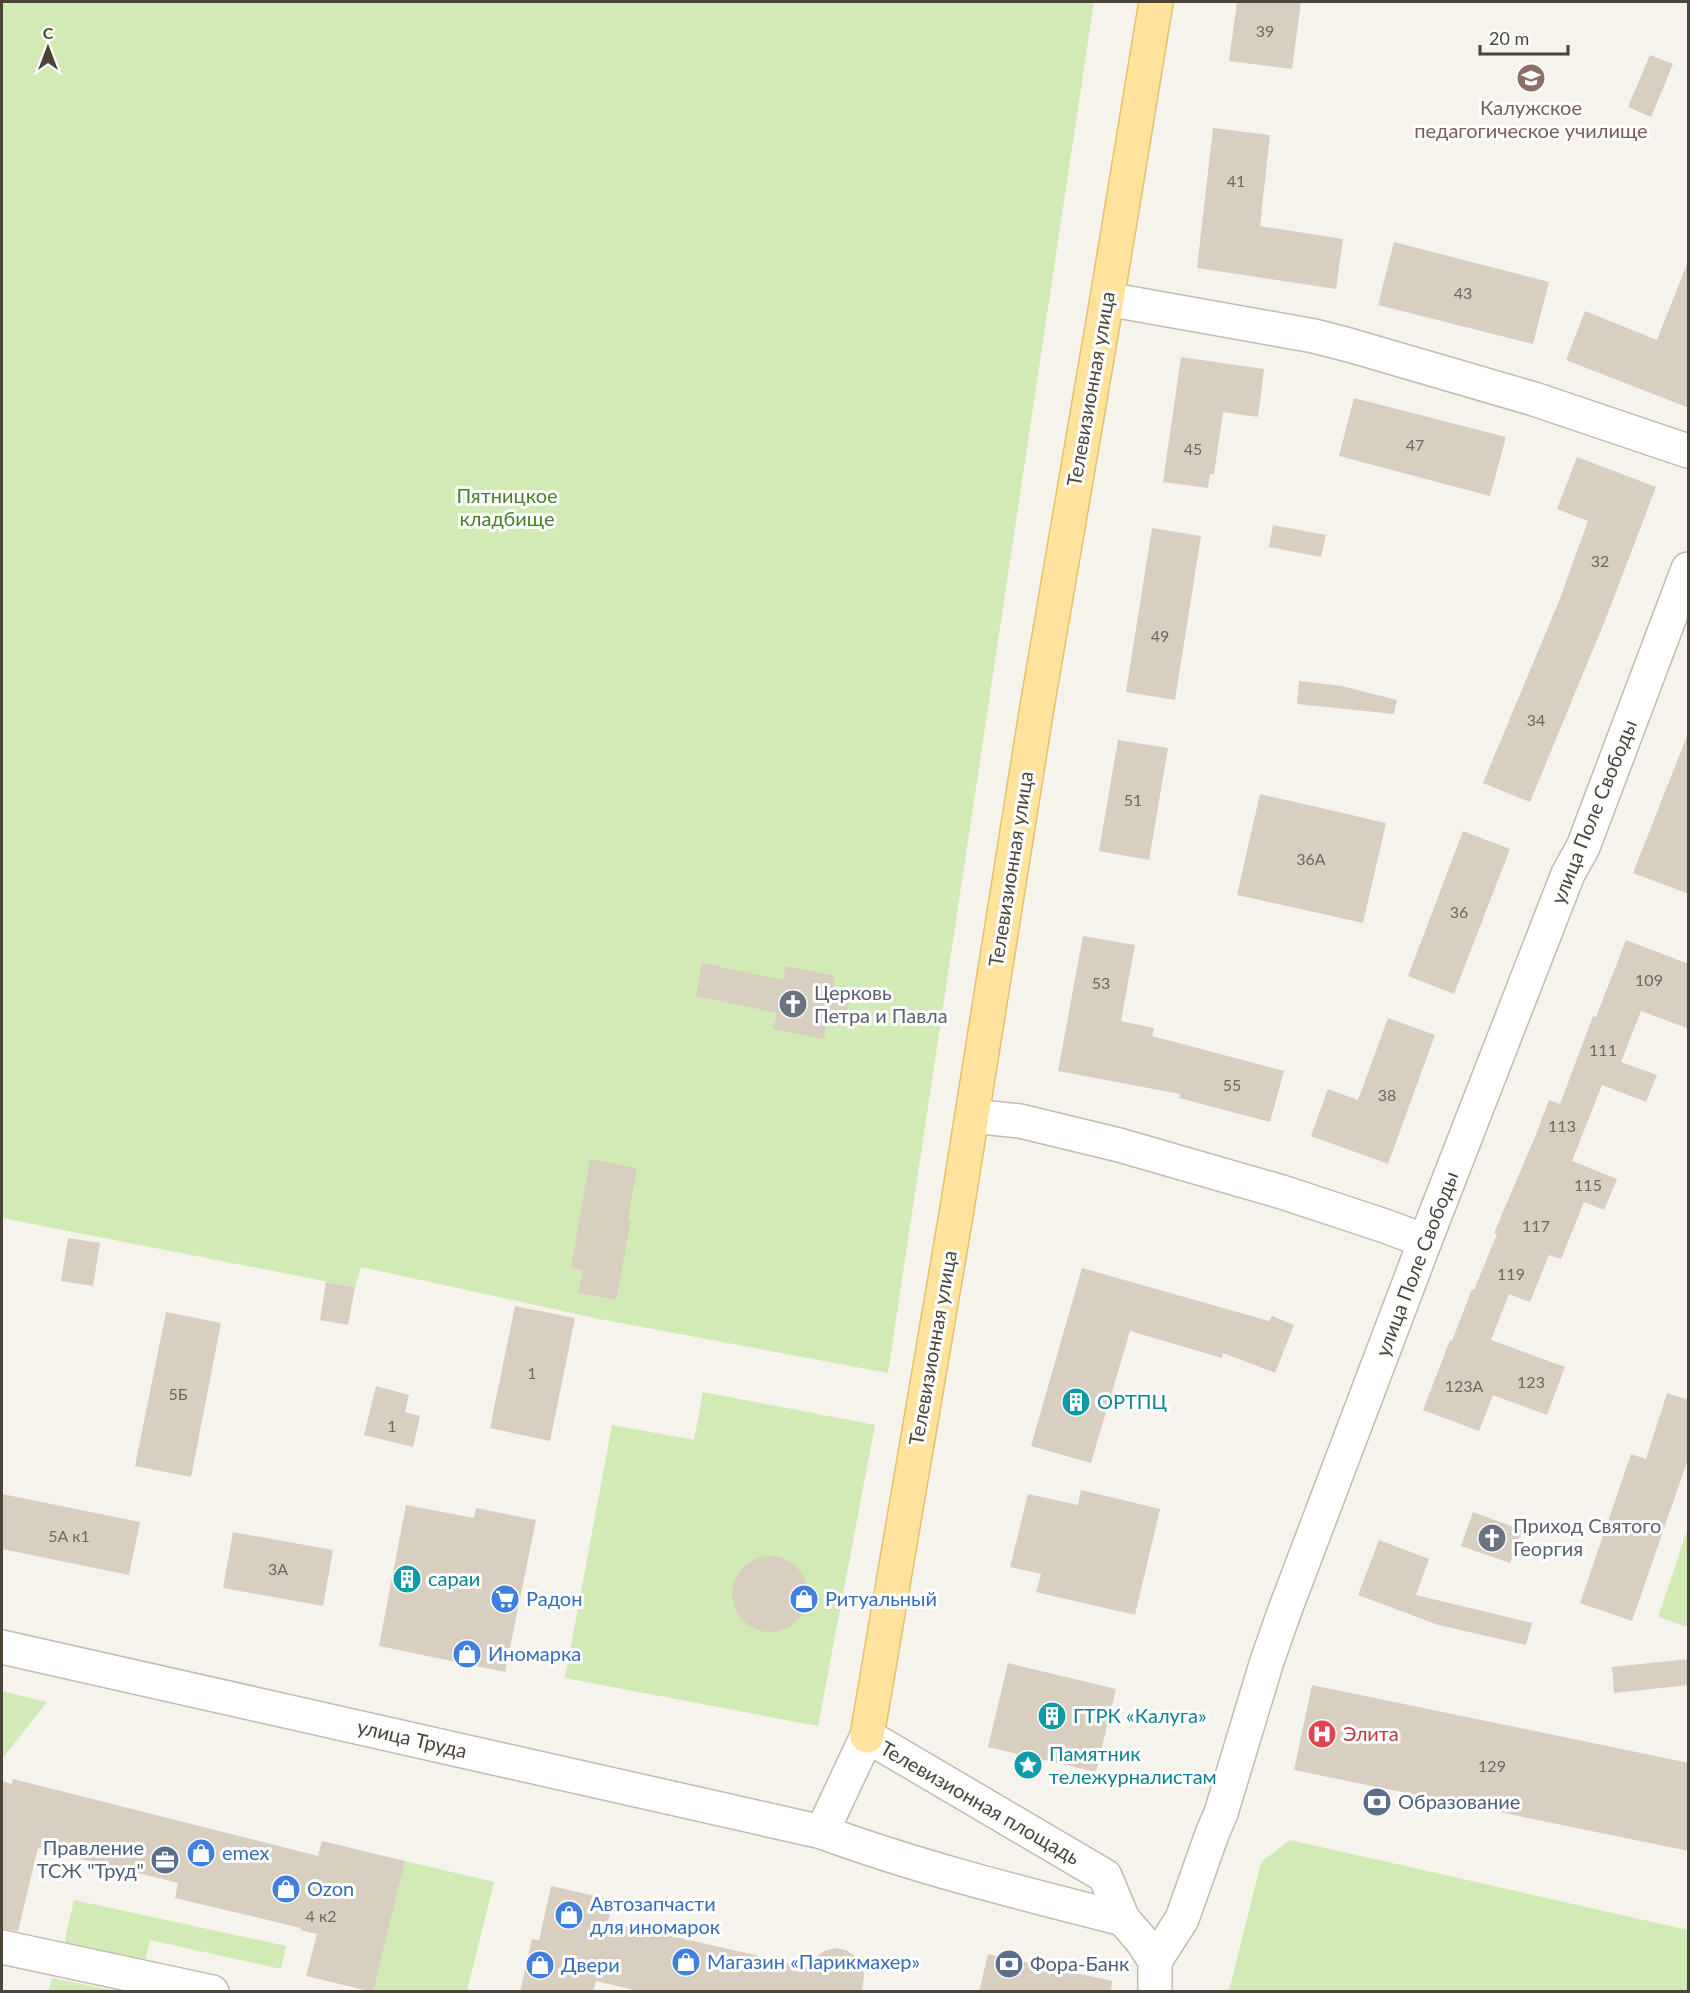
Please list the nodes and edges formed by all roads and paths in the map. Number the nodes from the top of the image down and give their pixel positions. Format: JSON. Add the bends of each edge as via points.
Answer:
{"nodes":[{"id":1,"x":1156,"y":2,"type":"edge"},
{"id":2,"x":1107,"y":299,"type":"junction"},
{"id":3,"x":1689,"y":452,"type":"edge"},
{"id":4,"x":1689,"y":569,"type":"edge"},
{"id":5,"x":972,"y":1116,"type":"junction"},
{"id":6,"x":1425,"y":1241,"type":"junction"},
{"id":7,"x":2,"y":1647,"type":"edge"},
{"id":8,"x":867,"y":1736,"type":"junction"},
{"id":9,"x":822,"y":1832,"type":"junction"},
{"id":10,"x":2,"y":1947,"type":"edge"},
{"id":11,"x":1144,"y":1953,"type":"edge"},
{"id":12,"x":212,"y":1992,"type":"edge"}],
"edges":[{"from":1,"to":2,"type":"main road","name":"Телевизионная улица"},
{"from":2,"to":3,"type":"street","via":[[1337,342],[1534,399]]},
{"from":2,"to":5,"type":"main road","name":"Телевизионная улица"},
{"from":4,"to":6,"type":"street","name":"улица Поле Свободы"},
{"from":5,"to":6,"type":"street","via":[[1020,1121],[1119,1145],[1282,1192]]},
{"from":5,"to":8,"type":"main road","name":"Телевизионная улица"},
{"from":6,"to":11,"type":"street","name":"улица Поле Свободы","via":[[1285,1610],[1221,1813],[1182,1919]]},
{"from":7,"to":9,"type":"street","name":"улица Труда"},
{"from":8,"to":9,"type":"street","name":"Телевизионная площадь"},
{"from":8,"to":11,"type":"street","name":"Телевизионная площадь","via":[[1105,1876]]},
{"from":9,"to":11,"type":"street","via":[[970,1880]]},
{"from":10,"to":12,"type":"street"}]}
